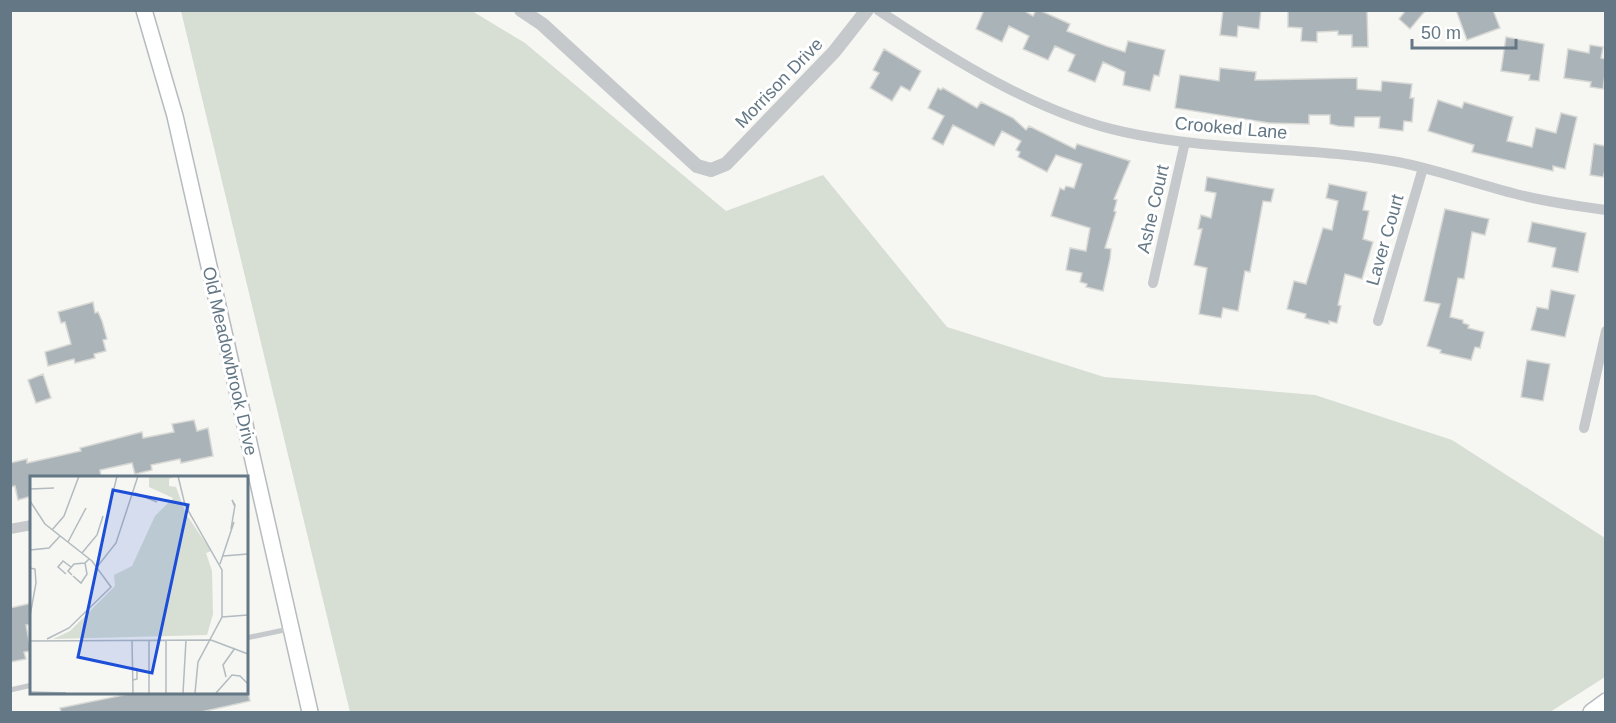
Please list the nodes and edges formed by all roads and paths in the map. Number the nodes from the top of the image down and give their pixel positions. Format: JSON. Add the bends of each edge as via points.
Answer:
{"nodes":[{"id":1,"x":144,"y":10,"type":"edge"},
{"id":2,"x":521,"y":10,"type":"edge"},
{"id":3,"x":867,"y":10,"type":"edge"},
{"id":4,"x":878,"y":10,"type":"edge"},
{"id":5,"x":1185,"y":142,"type":"junction"},
{"id":6,"x":1423,"y":168,"type":"junction"},
{"id":7,"x":1605,"y":210,"type":"edge"},
{"id":8,"x":1153,"y":283,"type":"dead end"},
{"id":9,"x":1378,"y":321,"type":"dead end"},
{"id":10,"x":1605,"y":331,"type":"edge"},
{"id":11,"x":1584,"y":428,"type":"dead end"},
{"id":12,"x":250,"y":476,"type":"edge"},
{"id":13,"x":30,"y":525,"type":"edge"},
{"id":14,"x":10,"y":529,"type":"edge"},
{"id":15,"x":291,"y":628,"type":"junction"},
{"id":16,"x":248,"y":638,"type":"edge"},
{"id":17,"x":30,"y":685,"type":"edge"},
{"id":18,"x":10,"y":690,"type":"edge"},
{"id":19,"x":1605,"y":701,"type":"edge"},
{"id":20,"x":310,"y":712,"type":"edge"},
{"id":21,"x":1591,"y":712,"type":"edge"}],
"edges":[{"from":1,"to":12,"type":"main road","name":"Old Meadowbrook Drive","via":[[175,116]]},
{"from":2,"to":3,"type":"street","name":"Morrison Drive","via":[[542,24],[697,166],[707,169],[726,164],[777,114]]},
{"from":4,"to":5,"type":"street","name":"Crooked Lane","via":[[983,76],[1079,119],[1124,132]]},
{"from":5,"to":6,"type":"street","name":"Crooked Lane","via":[[1353,155]]},
{"from":5,"to":8,"type":"street","name":"Ashe Court"},
{"from":6,"to":7,"type":"street","name":"Crooked Lane","via":[[1518,195]]},
{"from":6,"to":9,"type":"street","name":"Laver Court"},
{"from":10,"to":11,"type":"street"},
{"from":12,"to":15,"type":"main road","name":"Old Meadowbrook Drive"},
{"from":13,"to":14,"type":"street"},
{"from":15,"to":16,"type":"lane"},
{"from":15,"to":20,"type":"main road","name":"Old Meadowbrook Drive"},
{"from":17,"to":18,"type":"lane"},
{"from":19,"to":21,"type":"main road"}]}
